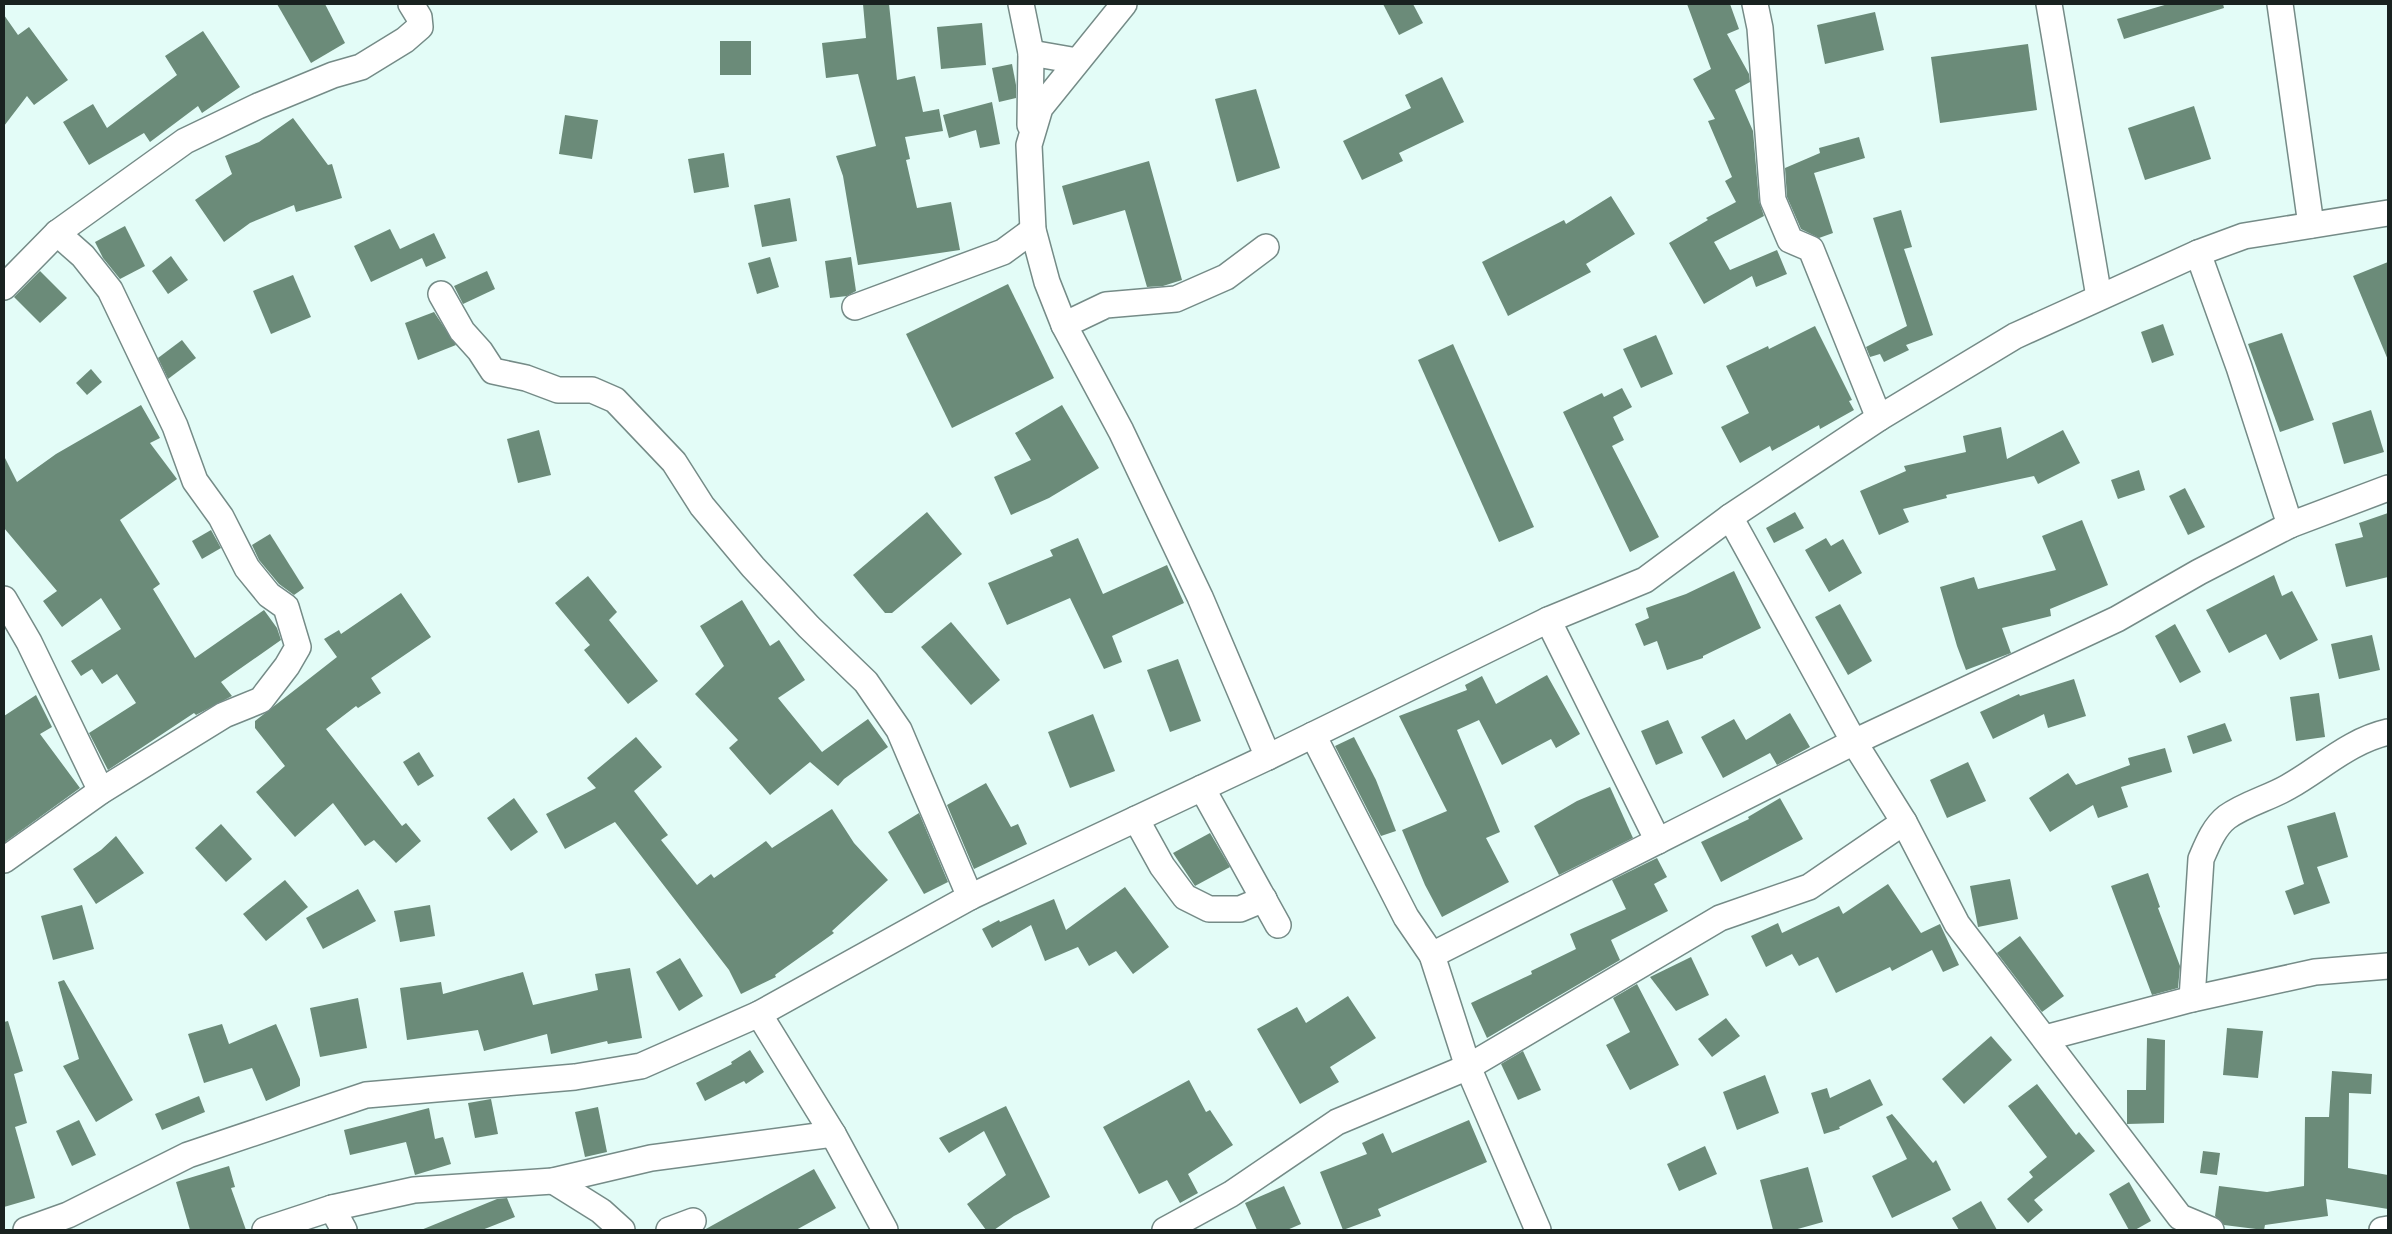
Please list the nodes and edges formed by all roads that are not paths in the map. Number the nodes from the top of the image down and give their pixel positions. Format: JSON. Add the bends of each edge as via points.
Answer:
{"nodes":[{"id":1,"x":411,"y":4,"type":"edge"},
{"id":2,"x":1021,"y":4,"type":"edge"},
{"id":3,"x":1124,"y":4,"type":"edge"},
{"id":4,"x":1755,"y":4,"type":"edge"},
{"id":5,"x":2049,"y":4,"type":"edge"},
{"id":6,"x":2280,"y":4,"type":"edge"},
{"id":7,"x":1031,"y":53,"type":"junction"},
{"id":8,"x":1077,"y":61,"type":"junction"},
{"id":9,"x":1030,"y":140,"type":"junction"},
{"id":10,"x":2388,"y":213,"type":"edge"},
{"id":11,"x":2311,"y":225,"type":"junction"},
{"id":12,"x":1033,"y":230,"type":"junction"},
{"id":13,"x":57,"y":233,"type":"junction"},
{"id":14,"x":1266,"y":247,"type":"dead end"},
{"id":15,"x":2198,"y":253,"type":"junction"},
{"id":16,"x":4,"y":287,"type":"edge"},
{"id":17,"x":441,"y":294,"type":"dead end"},
{"id":18,"x":2099,"y":297,"type":"junction"},
{"id":19,"x":855,"y":307,"type":"dead end"},
{"id":20,"x":1064,"y":325,"type":"junction"},
{"id":21,"x":1878,"y":418,"type":"junction"},
{"id":22,"x":2388,"y":488,"type":"edge"},
{"id":23,"x":1730,"y":517,"type":"junction"},
{"id":24,"x":2290,"y":525,"type":"junction"},
{"id":25,"x":4,"y":599,"type":"edge"},
{"id":26,"x":1548,"y":620,"type":"junction"},
{"id":27,"x":2388,"y":732,"type":"edge"},
{"id":28,"x":1313,"y":734,"type":"junction"},
{"id":29,"x":1854,"y":742,"type":"junction"},
{"id":30,"x":1268,"y":756,"type":"junction"},
{"id":31,"x":1202,"y":788,"type":"junction"},
{"id":32,"x":101,"y":792,"type":"junction"},
{"id":33,"x":1136,"y":819,"type":"junction"},
{"id":34,"x":1904,"y":822,"type":"junction"},
{"id":35,"x":1658,"y":841,"type":"junction"},
{"id":36,"x":4,"y":860,"type":"edge"},
{"id":37,"x":970,"y":897,"type":"junction"},
{"id":38,"x":1264,"y":899,"type":"junction"},
{"id":39,"x":1278,"y":925,"type":"dead end"},
{"id":40,"x":1432,"y":955,"type":"junction"},
{"id":41,"x":2388,"y":966,"type":"edge"},
{"id":42,"x":2192,"y":998,"type":"junction"},
{"id":43,"x":759,"y":1014,"type":"junction"},
{"id":44,"x":2044,"y":1038,"type":"junction"},
{"id":45,"x":1468,"y":1067,"type":"junction"},
{"id":46,"x":833,"y":1134,"type":"junction"},
{"id":47,"x":553,"y":1181,"type":"junction"},
{"id":48,"x":332,"y":1208,"type":"junction"},
{"id":49,"x":693,"y":1221,"type":"dead end"},
{"id":50,"x":2388,"y":1229,"type":"edge"},
{"id":51,"x":26,"y":1230,"type":"edge"},
{"id":52,"x":264,"y":1230,"type":"edge"},
{"id":53,"x":344,"y":1230,"type":"edge"},
{"id":54,"x":622,"y":1230,"type":"edge"},
{"id":55,"x":669,"y":1230,"type":"edge"},
{"id":56,"x":885,"y":1230,"type":"edge"},
{"id":57,"x":1165,"y":1230,"type":"edge"},
{"id":58,"x":1538,"y":1230,"type":"edge"},
{"id":59,"x":2211,"y":1230,"type":"edge"},
{"id":60,"x":2382,"y":1230,"type":"edge"}],
"edges":[{"from":1,"to":13,"type":"street","via":[[419,17],[420,27],[405,40],[361,67],[258,106],[185,141]]},
{"from":2,"to":7,"type":"street"},
{"from":3,"to":8,"type":"street"},
{"from":4,"to":21,"type":"street","via":[[1760,28],[1773,200],[1790,240],[1811,249]]},
{"from":5,"to":18,"type":"street"},
{"from":6,"to":11,"type":"street"},
{"from":7,"to":8,"type":"street"},
{"from":7,"to":9,"type":"street"},
{"from":8,"to":9,"type":"street","via":[[1040,108]]},
{"from":9,"to":12,"type":"street"},
{"from":10,"to":11,"type":"street"},
{"from":11,"to":15,"type":"street","via":[[2244,236]]},
{"from":12,"to":19,"type":"street","via":[[1003,252]]},
{"from":12,"to":20,"type":"street","via":[[1047,282]]},
{"from":13,"to":16,"type":"street"},
{"from":13,"to":32,"type":"street","via":[[83,256],[110,290],[175,426],[195,481],[221,517],[247,568],[269,595],[286,607],[298,647],[288,666],[261,700],[224,715]]},
{"from":14,"to":20,"type":"street","via":[[1226,276],[1176,299],[1106,305]]},
{"from":15,"to":18,"type":"street"},
{"from":15,"to":24,"type":"street"},
{"from":17,"to":37,"type":"street","via":[[462,331],[494,371],[558,390],[592,390],[615,400],[674,462],[702,506],[753,567],[866,682],[899,730]]},
{"from":18,"to":21,"type":"street","via":[[2016,336]]},
{"from":20,"to":30,"type":"street","via":[[1121,431],[1200,597]]},
{"from":21,"to":23,"type":"street"},
{"from":22,"to":24,"type":"street"},
{"from":23,"to":26,"type":"street","via":[[1645,580]]},
{"from":23,"to":29,"type":"street"},
{"from":24,"to":29,"type":"street","via":[[2117,619]]},
{"from":25,"to":32,"type":"street","via":[[29,642]]},
{"from":26,"to":28,"type":"street"},
{"from":26,"to":35,"type":"street"},
{"from":27,"to":42,"type":"street","via":[[2344,749],[2289,787],[2226,818],[2210,838],[2200,868]]},
{"from":28,"to":30,"type":"street"},
{"from":28,"to":40,"type":"street","via":[[1406,917]]},
{"from":29,"to":34,"type":"street"},
{"from":29,"to":35,"type":"street"},
{"from":30,"to":31,"type":"street"},
{"from":31,"to":33,"type":"street"},
{"from":31,"to":38,"type":"street"},
{"from":32,"to":36,"type":"street"},
{"from":33,"to":37,"type":"street"},
{"from":33,"to":38,"type":"street","via":[[1162,866],[1185,898],[1209,909],[1240,909]]},
{"from":34,"to":44,"type":"street","via":[[1957,924]]},
{"from":34,"to":45,"type":"street","via":[[1809,887],[1720,918]]},
{"from":35,"to":40,"type":"street"},
{"from":37,"to":43,"type":"street"},
{"from":38,"to":39,"type":"street"},
{"from":40,"to":45,"type":"street"},
{"from":41,"to":42,"type":"street","via":[[2315,972]]},
{"from":42,"to":44,"type":"street"},
{"from":43,"to":46,"type":"street"},
{"from":43,"to":51,"type":"street","via":[[641,1066],[574,1077],[366,1095],[188,1155],[68,1215]]},
{"from":44,"to":59,"type":"street","via":[[2180,1217]]},
{"from":45,"to":57,"type":"street","via":[[1337,1122],[1230,1194]]},
{"from":45,"to":58,"type":"street"},
{"from":46,"to":47,"type":"street","via":[[651,1158]]},
{"from":46,"to":56,"type":"street"},
{"from":47,"to":48,"type":"street","via":[[414,1190]]},
{"from":47,"to":54,"type":"street","via":[[601,1211]]},
{"from":48,"to":52,"type":"street"},
{"from":48,"to":53,"type":"street"},
{"from":49,"to":55,"type":"street"},
{"from":50,"to":60,"type":"street"}]}
